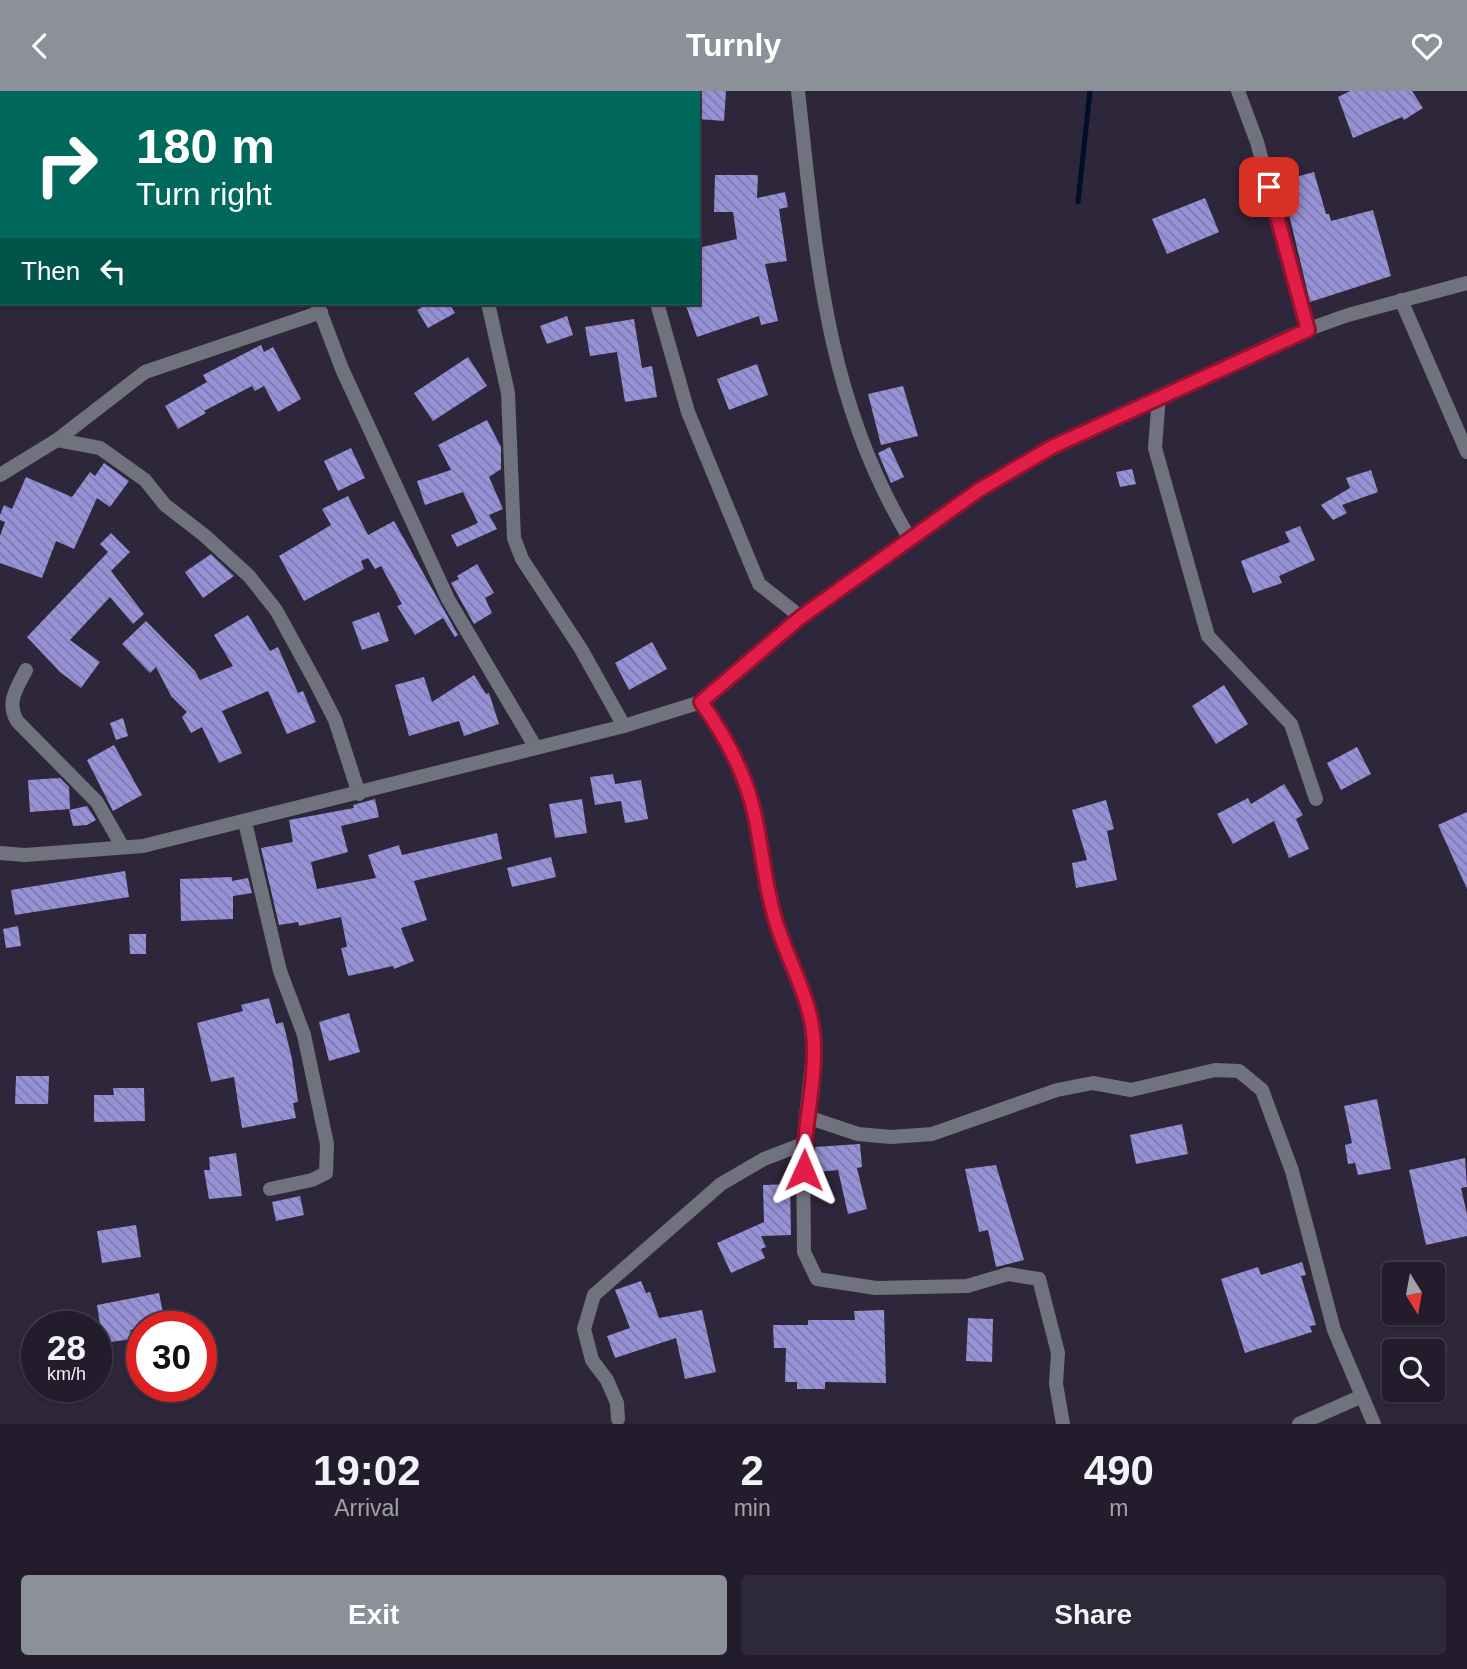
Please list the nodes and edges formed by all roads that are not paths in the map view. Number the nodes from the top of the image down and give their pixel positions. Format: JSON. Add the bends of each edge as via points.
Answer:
{"nodes":[{"id":1,"x":798,"y":91,"type":"edge"},
{"id":2,"x":1238,"y":91,"type":"edge"},
{"id":3,"x":1467,"y":283,"type":"edge"},
{"id":4,"x":1401,"y":300,"type":"junction"},
{"id":5,"x":488,"y":305,"type":"edge"},
{"id":6,"x":658,"y":305,"type":"edge"},
{"id":7,"x":319,"y":308,"type":"edge"},
{"id":8,"x":1308,"y":330,"type":"junction"},
{"id":9,"x":1158,"y":396,"type":"junction"},
{"id":10,"x":57,"y":440,"type":"junction"},
{"id":11,"x":1467,"y":452,"type":"edge"},
{"id":12,"x":0,"y":475,"type":"edge"},
{"id":13,"x":910,"y":539,"type":"junction"},
{"id":14,"x":801,"y":617,"type":"junction"},
{"id":15,"x":26,"y":670,"type":"dead end"},
{"id":16,"x":701,"y":702,"type":"junction"},
{"id":17,"x":624,"y":726,"type":"junction"},
{"id":18,"x":536,"y":748,"type":"junction"},
{"id":19,"x":359,"y":794,"type":"junction"},
{"id":20,"x":1316,"y":799,"type":"dead end"},
{"id":21,"x":245,"y":822,"type":"junction"},
{"id":22,"x":122,"y":846,"type":"junction"},
{"id":23,"x":0,"y":853,"type":"edge"},
{"id":24,"x":807,"y":1117,"type":"junction"},
{"id":25,"x":803,"y":1144,"type":"junction"},
{"id":26,"x":270,"y":1189,"type":"dead end"},
{"id":27,"x":1360,"y":1397,"type":"junction"},
{"id":28,"x":618,"y":1419,"type":"dead end"},
{"id":29,"x":1063,"y":1424,"type":"edge"},
{"id":30,"x":1299,"y":1424,"type":"edge"},
{"id":31,"x":1374,"y":1424,"type":"edge"}],
"edges":[{"from":1,"to":13,"type":"street","via":[[817,270],[828,326],[857,424],[890,505]]},
{"from":2,"to":8,"type":"street","via":[[1257,142]]},
{"from":3,"to":4,"type":"street"},
{"from":4,"to":8,"type":"street"},
{"from":4,"to":11,"type":"street"},
{"from":5,"to":17,"type":"street","via":[[508,393],[514,538],[522,559]]},
{"from":6,"to":14,"type":"street","via":[[688,412],[759,584]]},
{"from":7,"to":10,"type":"street","via":[[145,372]]},
{"from":7,"to":18,"type":"street","via":[[342,369],[448,599]]},
{"from":8,"to":9,"type":"street"},
{"from":9,"to":13,"type":"street","via":[[1052,447],[979,490]]},
{"from":9,"to":20,"type":"street","via":[[1155,448],[1208,636],[1291,724]]},
{"from":10,"to":12,"type":"street"},
{"from":10,"to":19,"type":"street","via":[[100,448],[145,480],[165,505],[249,576],[276,610],[335,720]]},
{"from":13,"to":14,"type":"street"},
{"from":14,"to":16,"type":"street"},
{"from":15,"to":22,"type":"street","via":[[11,700],[11,711],[97,802]]},
{"from":16,"to":17,"type":"street"},
{"from":16,"to":24,"type":"street","via":[[726,738],[743,778],[775,917],[807,1006],[814,1045]]},
{"from":17,"to":18,"type":"street"},
{"from":18,"to":19,"type":"street"},
{"from":19,"to":21,"type":"street"},
{"from":21,"to":22,"type":"street","via":[[143,846]]},
{"from":21,"to":26,"type":"street","via":[[280,971],[304,1035],[327,1144],[326,1173]]},
{"from":22,"to":23,"type":"street"},
{"from":24,"to":25,"type":"street"},
{"from":24,"to":27,"type":"street","via":[[858,1133],[891,1137],[932,1134],[1056,1090],[1093,1083],[1131,1090],[1215,1070],[1240,1071],[1262,1090],[1293,1171],[1334,1331]]},
{"from":25,"to":28,"type":"street","via":[[764,1159],[721,1184],[594,1295],[584,1329],[592,1360],[617,1403]]},
{"from":25,"to":29,"type":"street","via":[[804,1252],[817,1279],[876,1288],[967,1286],[1008,1274],[1039,1279],[1058,1353],[1056,1384]]},
{"from":27,"to":30,"type":"street"},
{"from":27,"to":31,"type":"street"}]}
